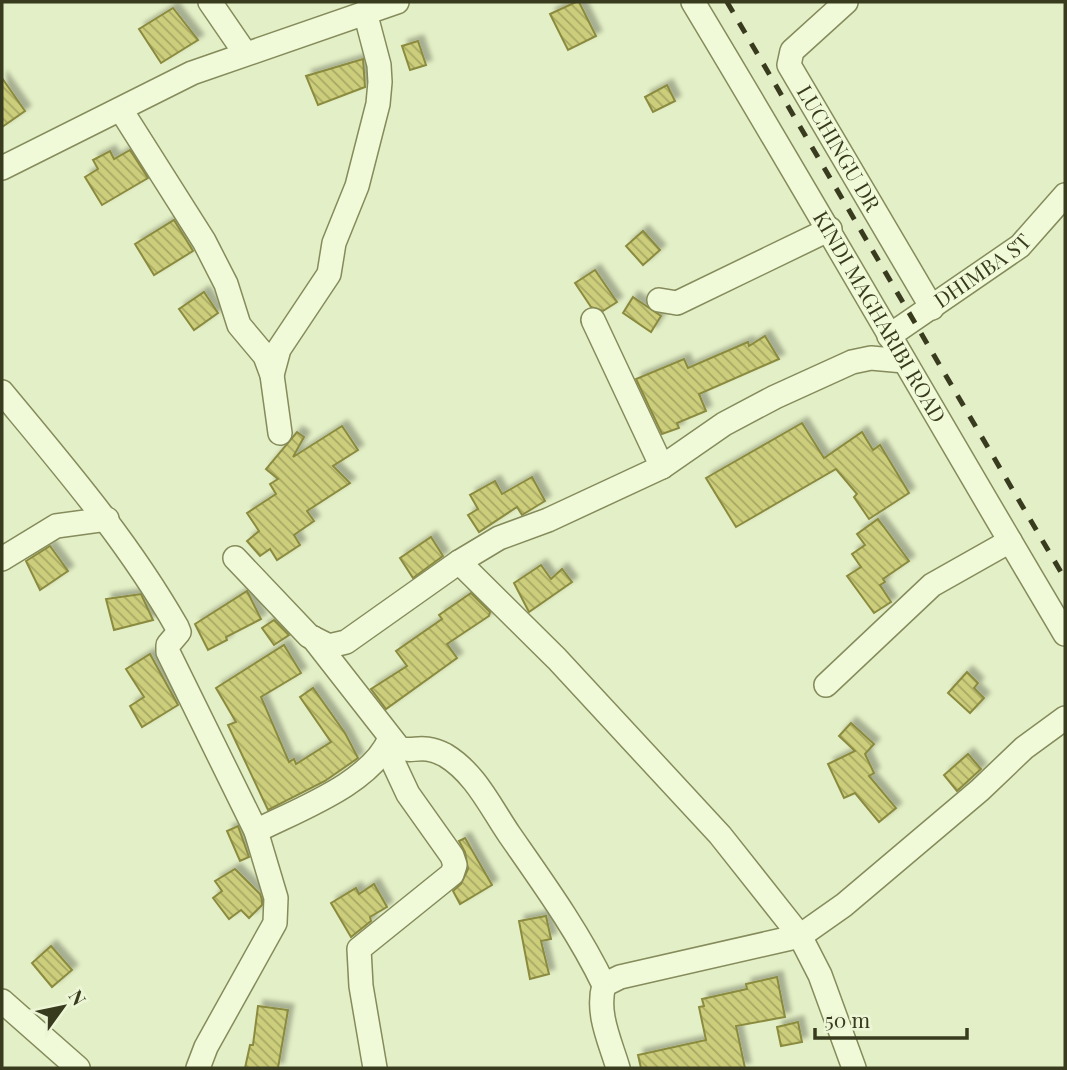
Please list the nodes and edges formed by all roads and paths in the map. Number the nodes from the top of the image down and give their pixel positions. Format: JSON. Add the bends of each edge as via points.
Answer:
{"nodes":[{"id":1,"x":211,"y":2,"type":"edge"},
{"id":2,"x":397,"y":2,"type":"edge"},
{"id":3,"x":693,"y":2,"type":"edge"},
{"id":4,"x":846,"y":2,"type":"edge"},
{"id":5,"x":365,"y":12,"type":"junction"},
{"id":6,"x":245,"y":53,"type":"junction"},
{"id":7,"x":121,"y":110,"type":"junction"},
{"id":8,"x":2,"y":168,"type":"edge"},
{"id":9,"x":1065,"y":195,"type":"edge"},
{"id":10,"x":831,"y":229,"type":"junction"},
{"id":11,"x":659,"y":300,"type":"dead end"},
{"id":12,"x":932,"y":308,"type":"junction"},
{"id":13,"x":593,"y":320,"type":"dead end"},
{"id":14,"x":889,"y":336,"type":"junction"},
{"id":15,"x":904,"y":361,"type":"junction"},
{"id":16,"x":272,"y":376,"type":"junction"},
{"id":17,"x":2,"y":392,"type":"edge"},
{"id":18,"x":280,"y":433,"type":"dead end"},
{"id":19,"x":662,"y":467,"type":"junction"},
{"id":20,"x":107,"y":519,"type":"junction"},
{"id":21,"x":1010,"y":541,"type":"junction"},
{"id":22,"x":235,"y":558,"type":"dead end"},
{"id":23,"x":2,"y":559,"type":"edge"},
{"id":24,"x":459,"y":562,"type":"junction"},
{"id":25,"x":1065,"y":634,"type":"edge"},
{"id":26,"x":312,"y":637,"type":"junction"},
{"id":27,"x":826,"y":685,"type":"dead end"},
{"id":28,"x":1065,"y":718,"type":"edge"},
{"id":29,"x":388,"y":742,"type":"junction"},
{"id":30,"x":256,"y":831,"type":"junction"},
{"id":31,"x":800,"y":936,"type":"junction"},
{"id":32,"x":604,"y":985,"type":"junction"},
{"id":33,"x":2,"y":1001,"type":"edge"},
{"id":34,"x":78,"y":1068,"type":"edge"},
{"id":35,"x":198,"y":1068,"type":"edge"},
{"id":36,"x":376,"y":1068,"type":"edge"},
{"id":37,"x":618,"y":1068,"type":"edge"},
{"id":38,"x":854,"y":1068,"type":"edge"}],
"edges":[{"from":1,"to":6,"type":"street"},
{"from":2,"to":5,"type":"street"},
{"from":3,"to":10,"type":"street","name":"KINDI MAGHARIBI ROAD"},
{"from":4,"to":12,"type":"street","name":"LUCHINGU DR","via":[[792,51],[789,65]]},
{"from":5,"to":6,"type":"street"},
{"from":5,"to":16,"type":"street","via":[[379,65],[378,104],[357,186],[334,243],[329,274],[279,349]]},
{"from":6,"to":7,"type":"street","via":[[192,72]]},
{"from":7,"to":8,"type":"street"},
{"from":7,"to":16,"type":"street","via":[[204,241],[226,284],[239,325],[260,348]]},
{"from":9,"to":12,"type":"street","name":"DHIMBA ST","via":[[1020,246]]},
{"from":10,"to":11,"type":"street","via":[[677,303]]},
{"from":10,"to":14,"type":"street","name":"KINDI MAGHARIBI ROAD"},
{"from":12,"to":14,"type":"street","name":"DHIMBA ST"},
{"from":13,"to":19,"type":"street"},
{"from":14,"to":15,"type":"street","name":"KINDI MAGHARIBI ROAD"},
{"from":15,"to":19,"type":"street","via":[[871,358],[828,371],[724,424]]},
{"from":15,"to":21,"type":"street","name":"KINDI MAGHARIBI ROAD"},
{"from":16,"to":18,"type":"street"},
{"from":17,"to":20,"type":"street"},
{"from":19,"to":24,"type":"street","via":[[499,538]]},
{"from":20,"to":23,"type":"street","via":[[56,526]]},
{"from":20,"to":30,"type":"street","via":[[177,627],[179,632],[168,652]]},
{"from":21,"to":25,"type":"street","name":"KINDI MAGHARIBI ROAD"},
{"from":21,"to":27,"type":"street","via":[[932,585]]},
{"from":22,"to":26,"type":"street"},
{"from":24,"to":26,"type":"street","via":[[346,642],[329,646]]},
{"from":24,"to":31,"type":"street","via":[[557,659],[720,835]]},
{"from":26,"to":29,"type":"street"},
{"from":28,"to":31,"type":"street","via":[[1024,748],[844,905]]},
{"from":29,"to":30,"type":"street","via":[[352,780]]},
{"from":29,"to":32,"type":"street","via":[[402,750],[427,747],[471,776],[560,907]]},
{"from":29,"to":36,"type":"street","via":[[408,793],[455,865],[452,874],[359,949]]},
{"from":30,"to":35,"type":"street","via":[[274,890],[275,923]]},
{"from":31,"to":32,"type":"street","via":[[620,977]]},
{"from":31,"to":38,"type":"street","via":[[820,975]]},
{"from":32,"to":37,"type":"street","via":[[602,1014]]},
{"from":33,"to":34,"type":"street"}]}
